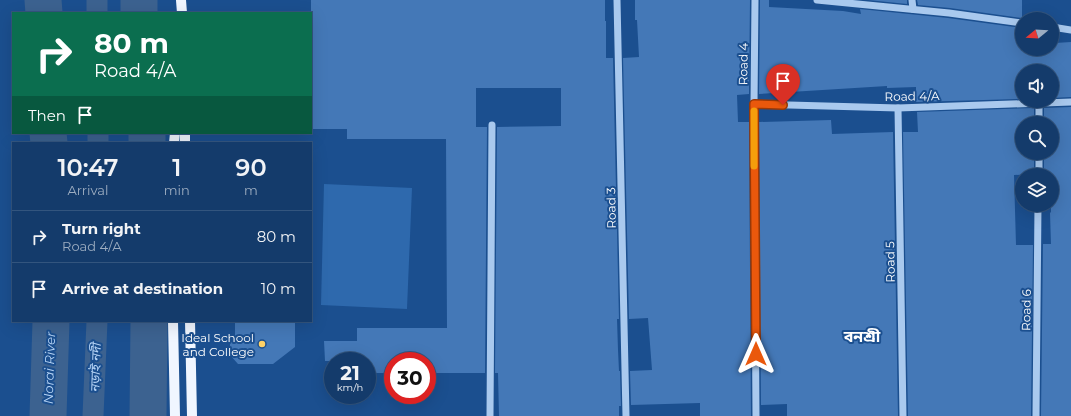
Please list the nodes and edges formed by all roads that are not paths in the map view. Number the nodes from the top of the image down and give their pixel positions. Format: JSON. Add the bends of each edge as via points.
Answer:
{"nodes":[{"id":1,"x":181,"y":0,"type":"edge"},
{"id":2,"x":617,"y":0,"type":"edge"},
{"id":3,"x":755,"y":0,"type":"edge"},
{"id":4,"x":817,"y":0,"type":"edge"},
{"id":5,"x":912,"y":0,"type":"edge"},
{"id":6,"x":912,"y":9,"type":"junction"},
{"id":7,"x":182,"y":12,"type":"edge"},
{"id":8,"x":1015,"y":22,"type":"edge"},
{"id":9,"x":1059,"y":28,"type":"edge"},
{"id":10,"x":1071,"y":30,"type":"edge"},
{"id":11,"x":1059,"y":102,"type":"edge"},
{"id":12,"x":1071,"y":102,"type":"edge"},
{"id":13,"x":1015,"y":103,"type":"edge"},
{"id":14,"x":754,"y":104,"type":"junction"},
{"id":15,"x":898,"y":108,"type":"junction"},
{"id":16,"x":492,"y":125,"type":"dead end"},
{"id":17,"x":1038,"y":212,"type":"edge"},
{"id":18,"x":173,"y":322,"type":"edge"},
{"id":19,"x":190,"y":322,"type":"edge"},
{"id":20,"x":175,"y":416,"type":"edge"},
{"id":21,"x":192,"y":416,"type":"edge"},
{"id":22,"x":490,"y":416,"type":"edge"},
{"id":23,"x":626,"y":416,"type":"edge"},
{"id":24,"x":756,"y":416,"type":"edge"},
{"id":25,"x":903,"y":416,"type":"edge"},
{"id":26,"x":1036,"y":416,"type":"edge"}],
"edges":[{"from":1,"to":7,"type":"main road"},
{"from":2,"to":23,"type":"street","name":"Road 3"},
{"from":3,"to":14,"type":"street","name":"Road 4"},
{"from":4,"to":6,"type":"street"},
{"from":5,"to":6,"type":"street"},
{"from":6,"to":8,"type":"street"},
{"from":9,"to":10,"type":"street"},
{"from":11,"to":12,"type":"street","name":"Road 4/A"},
{"from":13,"to":15,"type":"street","name":"Road 4/A"},
{"from":14,"to":15,"type":"street","name":"Road 4/A"},
{"from":14,"to":24,"type":"street","name":"Road 4"},
{"from":15,"to":25,"type":"street","name":"Road 5"},
{"from":16,"to":22,"type":"street"},
{"from":17,"to":26,"type":"street","name":"Road 6"},
{"from":18,"to":20,"type":"main road"},
{"from":19,"to":21,"type":"main road"}]}
